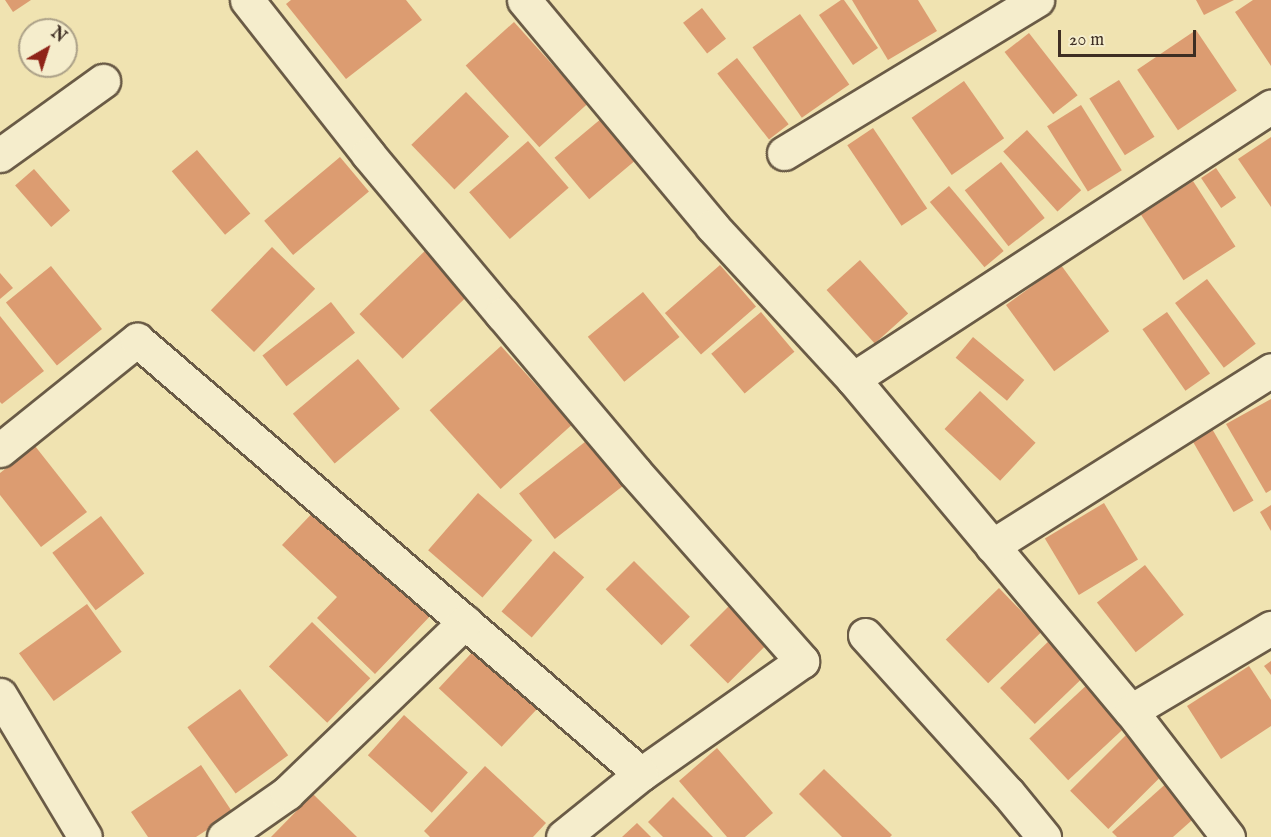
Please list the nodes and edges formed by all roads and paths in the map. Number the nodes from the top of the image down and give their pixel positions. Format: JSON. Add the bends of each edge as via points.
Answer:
{"nodes":[{"id":1,"x":247,"y":0,"type":"edge"},
{"id":2,"x":524,"y":0,"type":"edge"},
{"id":3,"x":1037,"y":0,"type":"edge"},
{"id":4,"x":103,"y":81,"type":"dead end"},
{"id":5,"x":1271,"y":106,"type":"edge"},
{"id":6,"x":784,"y":153,"type":"dead end"},
{"id":7,"x":0,"y":155,"type":"edge"},
{"id":8,"x":1271,"y":370,"type":"edge"},
{"id":9,"x":853,"y":379,"type":"junction"},
{"id":10,"x":0,"y":450,"type":"edge"},
{"id":11,"x":992,"y":546,"type":"junction"},
{"id":12,"x":465,"y":622,"type":"junction"},
{"id":13,"x":1271,"y":628,"type":"edge"},
{"id":14,"x":865,"y":635,"type":"dead end"},
{"id":15,"x":0,"y":695,"type":"edge"},
{"id":16,"x":1131,"y":711,"type":"junction"},
{"id":17,"x":641,"y":774,"type":"junction"},
{"id":18,"x":85,"y":837,"type":"edge"},
{"id":19,"x":224,"y":837,"type":"edge"},
{"id":20,"x":563,"y":837,"type":"edge"},
{"id":21,"x":1044,"y":837,"type":"edge"},
{"id":22,"x":1228,"y":837,"type":"edge"}],
"edges":[{"from":1,"to":17,"type":"street","via":[[368,154],[524,340],[802,661]]},
{"from":2,"to":9,"type":"street","via":[[712,226]]},
{"from":3,"to":6,"type":"street"},
{"from":4,"to":7,"type":"street"},
{"from":5,"to":9,"type":"street"},
{"from":8,"to":11,"type":"street"},
{"from":9,"to":11,"type":"street"},
{"from":10,"to":12,"type":"street","via":[[137,340]]},
{"from":11,"to":16,"type":"street"},
{"from":12,"to":17,"type":"street"},
{"from":12,"to":19,"type":"street","via":[[287,793]]},
{"from":13,"to":16,"type":"street"},
{"from":14,"to":21,"type":"street"},
{"from":15,"to":18,"type":"street"},
{"from":16,"to":22,"type":"street"},
{"from":17,"to":20,"type":"street"}]}
